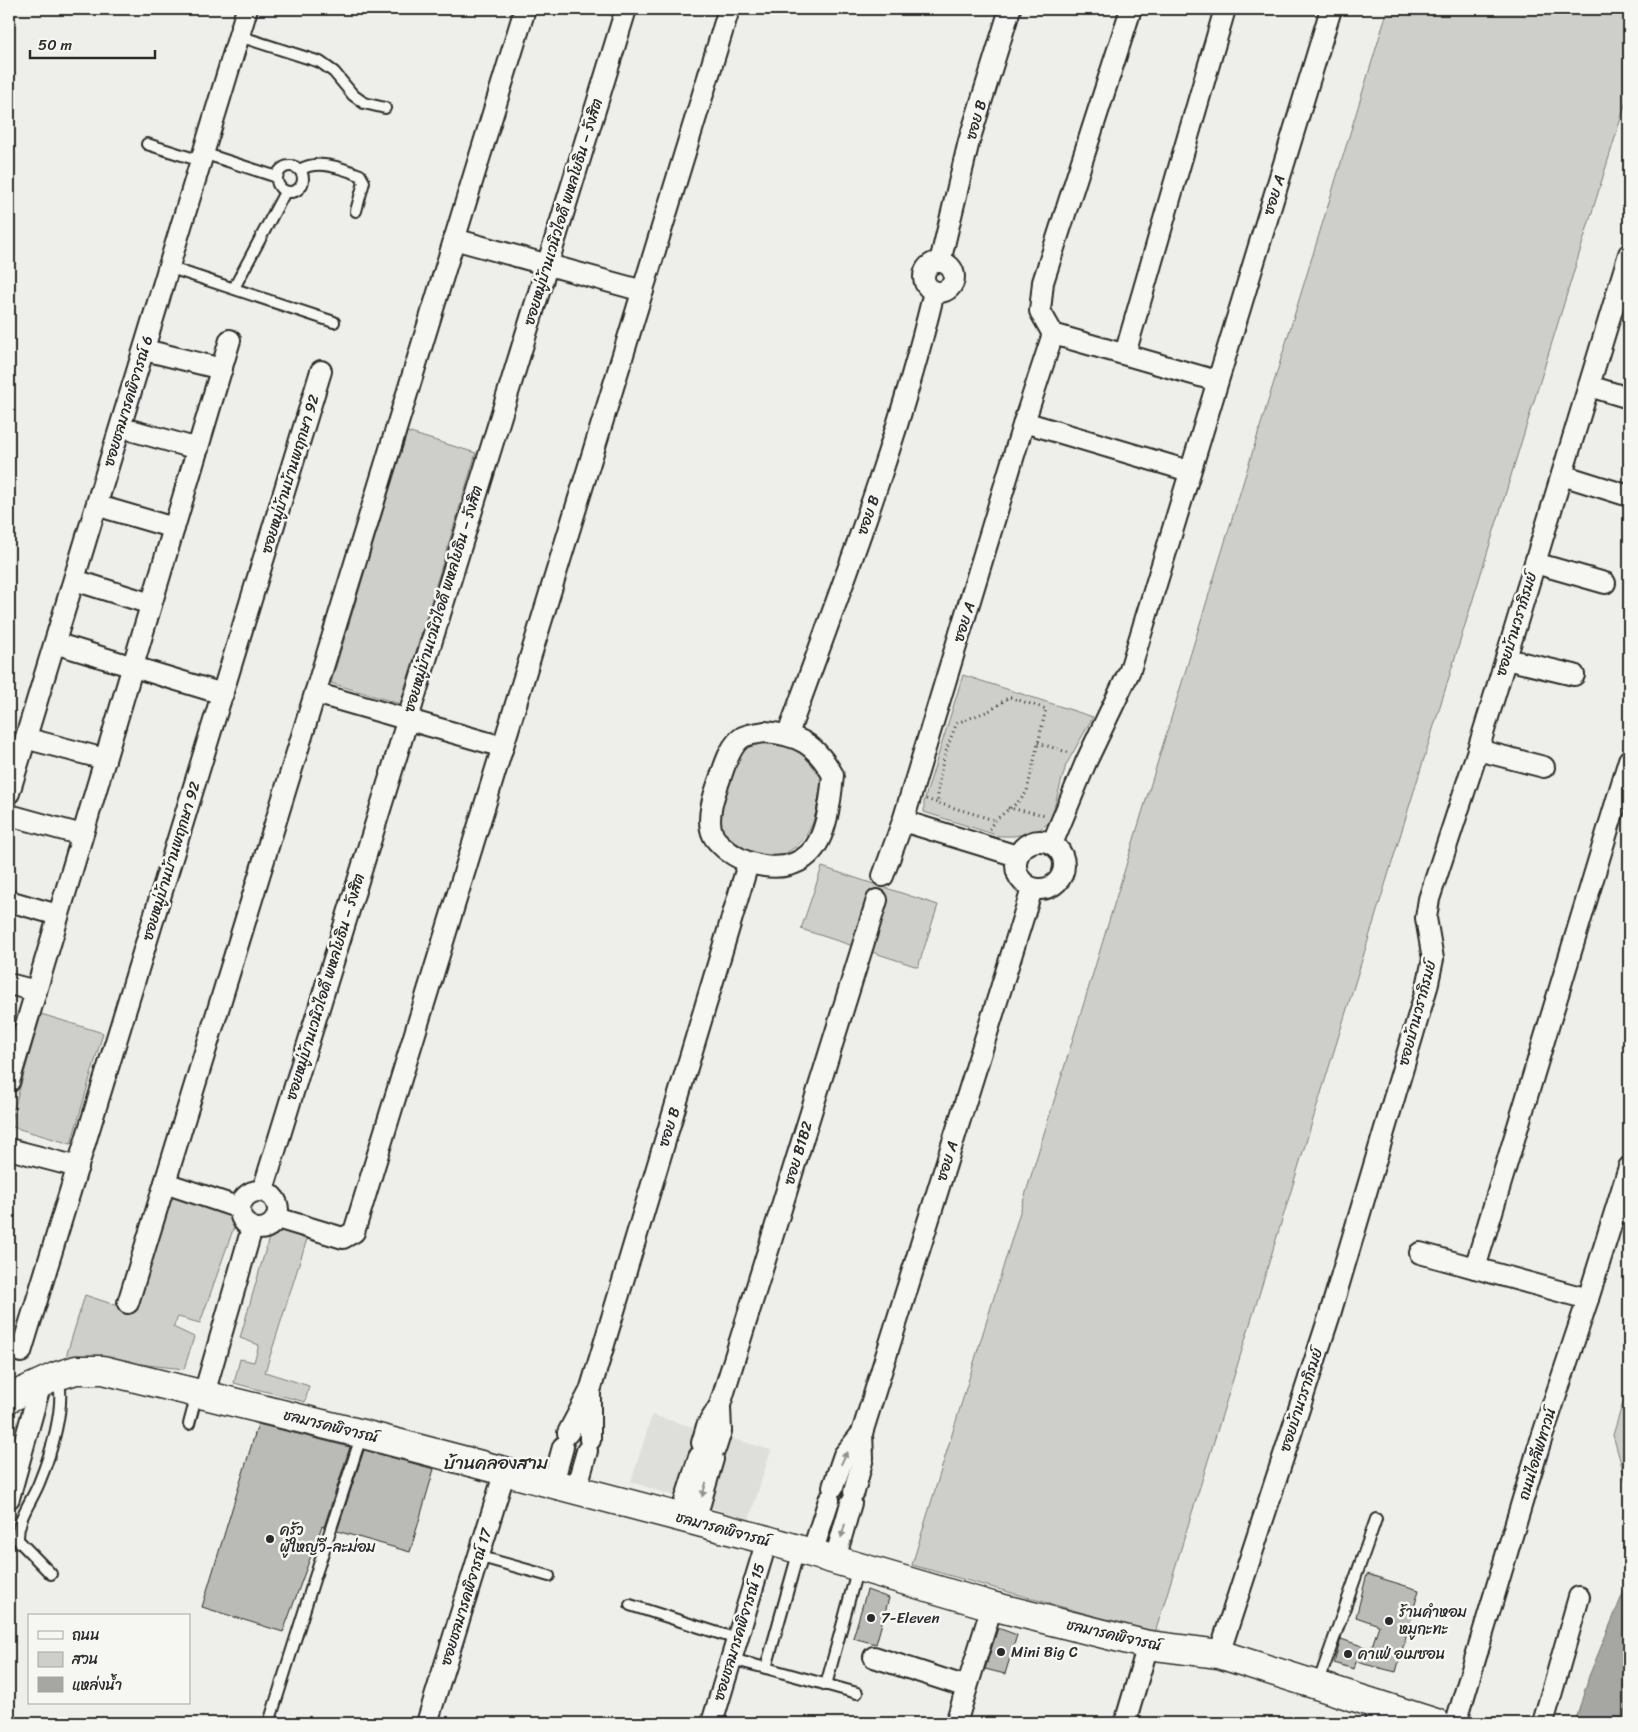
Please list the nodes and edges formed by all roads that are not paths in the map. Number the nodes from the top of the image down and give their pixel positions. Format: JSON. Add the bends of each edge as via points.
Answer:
{"nodes":[{"id":1,"x":247,"y":9,"type":"edge"},
{"id":2,"x":525,"y":9,"type":"edge"},
{"id":3,"x":626,"y":9,"type":"edge"},
{"id":4,"x":729,"y":9,"type":"edge"},
{"id":5,"x":1010,"y":9,"type":"edge"},
{"id":6,"x":1131,"y":9,"type":"edge"},
{"id":7,"x":1225,"y":9,"type":"edge"},
{"id":8,"x":1331,"y":9,"type":"edge"},
{"id":9,"x":239,"y":36,"type":"junction"},
{"id":10,"x":385,"y":108,"type":"dead end"},
{"id":11,"x":147,"y":144,"type":"dead end"},
{"id":12,"x":202,"y":157,"type":"junction"},
{"id":13,"x":300,"y":170,"type":"junction"},
{"id":14,"x":277,"y":177,"type":"junction"},
{"id":15,"x":285,"y":192,"type":"junction"},
{"id":16,"x":356,"y":210,"type":"dead end"},
{"id":17,"x":454,"y":239,"type":"junction"},
{"id":18,"x":1629,"y":254,"type":"edge"},
{"id":19,"x":546,"y":265,"type":"junction"},
{"id":20,"x":168,"y":267,"type":"junction"},
{"id":21,"x":234,"y":288,"type":"junction"},
{"id":22,"x":643,"y":291,"type":"junction"},
{"id":23,"x":1623,"y":295,"type":"edge"},
{"id":24,"x":334,"y":322,"type":"dead end"},
{"id":25,"x":1053,"y":334,"type":"junction"},
{"id":26,"x":230,"y":340,"type":"dead end"},
{"id":27,"x":153,"y":352,"type":"dead end"},
{"id":28,"x":1125,"y":354,"type":"junction"},
{"id":29,"x":222,"y":368,"type":"junction"},
{"id":30,"x":322,"y":371,"type":"dead end"},
{"id":31,"x":1217,"y":381,"type":"junction"},
{"id":32,"x":1589,"y":386,"type":"junction"},
{"id":33,"x":1629,"y":398,"type":"edge"},
{"id":34,"x":1024,"y":422,"type":"junction"},
{"id":35,"x":134,"y":431,"type":"dead end"},
{"id":36,"x":198,"y":449,"type":"junction"},
{"id":37,"x":1189,"y":471,"type":"junction"},
{"id":38,"x":1562,"y":474,"type":"junction"},
{"id":39,"x":1629,"y":496,"type":"edge"},
{"id":40,"x":109,"y":509,"type":"dead end"},
{"id":41,"x":174,"y":528,"type":"junction"},
{"id":42,"x":1535,"y":563,"type":"junction"},
{"id":43,"x":84,"y":583,"type":"dead end"},
{"id":44,"x":1605,"y":583,"type":"dead end"},
{"id":45,"x":152,"y":604,"type":"junction"},
{"id":46,"x":61,"y":645,"type":"dead end"},
{"id":47,"x":1506,"y":659,"type":"junction"},
{"id":48,"x":132,"y":667,"type":"junction"},
{"id":49,"x":1574,"y":676,"type":"dead end"},
{"id":50,"x":315,"y":693,"type":"junction"},
{"id":51,"x":223,"y":694,"type":"junction"},
{"id":52,"x":406,"y":719,"type":"junction"},
{"id":53,"x":788,"y":734,"type":"junction"},
{"id":54,"x":36,"y":741,"type":"dead end"},
{"id":55,"x":503,"y":747,"type":"junction"},
{"id":56,"x":1478,"y":750,"type":"junction"},
{"id":57,"x":105,"y":759,"type":"junction"},
{"id":58,"x":1629,"y":760,"type":"edge"},
{"id":59,"x":1544,"y":767,"type":"dead end"},
{"id":60,"x":9,"y":793,"type":"edge"},
{"id":61,"x":13,"y":816,"type":"dead end"},
{"id":62,"x":903,"y":822,"type":"junction"},
{"id":63,"x":82,"y":835,"type":"junction"},
{"id":64,"x":1052,"y":844,"type":"junction"},
{"id":65,"x":1017,"y":856,"type":"junction"},
{"id":66,"x":748,"y":864,"type":"junction"},
{"id":67,"x":883,"y":876,"type":"dead end"},
{"id":68,"x":1032,"y":888,"type":"junction"},
{"id":69,"x":877,"y":900,"type":"dead end"},
{"id":70,"x":9,"y":901,"type":"edge"},
{"id":71,"x":58,"y":915,"type":"junction"},
{"id":72,"x":9,"y":984,"type":"edge"},
{"id":73,"x":36,"y":991,"type":"junction"},
{"id":74,"x":10,"y":1072,"type":"edge"},
{"id":75,"x":9,"y":1149,"type":"edge"},
{"id":76,"x":78,"y":1167,"type":"junction"},
{"id":77,"x":1629,"y":1167,"type":"edge"},
{"id":78,"x":165,"y":1183,"type":"junction"},
{"id":79,"x":263,"y":1190,"type":"junction"},
{"id":80,"x":240,"y":1208,"type":"junction"},
{"id":81,"x":277,"y":1218,"type":"junction"},
{"id":82,"x":252,"y":1228,"type":"junction"},
{"id":83,"x":1420,"y":1253,"type":"dead end"},
{"id":84,"x":1475,"y":1268,"type":"junction"},
{"id":85,"x":1588,"y":1299,"type":"junction"},
{"id":86,"x":128,"y":1303,"type":"dead end"},
{"id":87,"x":21,"y":1352,"type":"dead end"},
{"id":88,"x":49,"y":1380,"type":"junction"},
{"id":89,"x":590,"y":1391,"type":"junction"},
{"id":90,"x":200,"y":1394,"type":"junction"},
{"id":91,"x":9,"y":1398,"type":"edge"},
{"id":92,"x":189,"y":1424,"type":"dead end"},
{"id":93,"x":862,"y":1433,"type":"junction"},
{"id":94,"x":363,"y":1434,"type":"junction"},
{"id":95,"x":505,"y":1471,"type":"junction"},
{"id":96,"x":565,"y":1486,"type":"junction"},
{"id":97,"x":9,"y":1498,"type":"edge"},
{"id":98,"x":688,"y":1519,"type":"junction"},
{"id":99,"x":1376,"y":1519,"type":"dead end"},
{"id":100,"x":766,"y":1540,"type":"junction"},
{"id":101,"x":478,"y":1556,"type":"junction"},
{"id":102,"x":826,"y":1557,"type":"junction"},
{"id":103,"x":51,"y":1574,"type":"dead end"},
{"id":104,"x":549,"y":1576,"type":"dead end"},
{"id":105,"x":1578,"y":1597,"type":"dead end"},
{"id":106,"x":630,"y":1605,"type":"dead end"},
{"id":107,"x":992,"y":1606,"type":"junction"},
{"id":108,"x":737,"y":1639,"type":"junction"},
{"id":109,"x":1148,"y":1645,"type":"junction"},
{"id":110,"x":1219,"y":1654,"type":"junction"},
{"id":111,"x":874,"y":1657,"type":"dead end"},
{"id":112,"x":731,"y":1659,"type":"junction"},
{"id":113,"x":766,"y":1668,"type":"junction"},
{"id":114,"x":826,"y":1685,"type":"junction"},
{"id":115,"x":1318,"y":1685,"type":"junction"},
{"id":116,"x":967,"y":1687,"type":"junction"},
{"id":117,"x":857,"y":1694,"type":"dead end"},
{"id":118,"x":1377,"y":1714,"type":"edge"},
{"id":119,"x":269,"y":1723,"type":"edge"},
{"id":120,"x":427,"y":1723,"type":"edge"},
{"id":121,"x":713,"y":1723,"type":"edge"},
{"id":122,"x":956,"y":1723,"type":"edge"},
{"id":123,"x":1125,"y":1723,"type":"edge"},
{"id":124,"x":1436,"y":1723,"type":"edge"},
{"id":125,"x":1456,"y":1723,"type":"edge"},
{"id":126,"x":1543,"y":1723,"type":"edge"}],
"edges":[{"from":1,"to":9,"type":"street","name":"ซอยชลมารคพิจารณ์ 6"},
{"from":2,"to":17,"type":"street"},
{"from":3,"to":19,"type":"street","name":"ซอยหมู่บ้านเวนิวไอดี พหลโยธิน – รังสิต"},
{"from":4,"to":22,"type":"street"},
{"from":5,"to":53,"type":"street","name":"ซอย B","via":[[969,141],[940,262],[931,264],[925,272],[924,282],[934,292],[906,401]]},
{"from":6,"to":25,"type":"street","via":[[1043,282],[1040,310]]},
{"from":7,"to":28,"type":"street"},
{"from":8,"to":31,"type":"street","name":"ซอย A"},
{"from":9,"to":10,"type":"lane","via":[[320,62],[364,103]]},
{"from":9,"to":12,"type":"street","name":"ซอยชลมารคพิจารณ์ 6"},
{"from":11,"to":12,"type":"lane"},
{"from":12,"to":14,"type":"lane"},
{"from":12,"to":20,"type":"street","name":"ซอยชลมารคพิจารณ์ 6"},
{"from":13,"to":14,"type":"lane","via":[[289,166],[279,171]]},
{"from":13,"to":15,"type":"lane","via":[[301,187],[297,191]]},
{"from":13,"to":16,"type":"lane","via":[[311,164],[360,175],[364,182]]},
{"from":14,"to":15,"type":"lane","via":[[277,183]]},
{"from":15,"to":21,"type":"lane"},
{"from":17,"to":19,"type":"street"},
{"from":17,"to":50,"type":"street"},
{"from":18,"to":23,"type":"street","name":"ซอยบ้านวราภิรมย์"},
{"from":19,"to":22,"type":"street"},
{"from":19,"to":52,"type":"street","name":"ซอยหมู่บ้านเวนิวไอดี พหลโยธิน – รังสิต"},
{"from":20,"to":21,"type":"lane"},
{"from":20,"to":60,"type":"street","name":"ซอยชลมารคพิจารณ์ 6"},
{"from":21,"to":24,"type":"lane"},
{"from":22,"to":55,"type":"street"},
{"from":23,"to":32,"type":"street","name":"ซอยบ้านวราภิรมย์"},
{"from":25,"to":28,"type":"street"},
{"from":25,"to":34,"type":"street","name":"ซอย A"},
{"from":26,"to":29,"type":"street"},
{"from":27,"to":29,"type":"street"},
{"from":28,"to":31,"type":"street"},
{"from":29,"to":36,"type":"street"},
{"from":30,"to":51,"type":"street","name":"ซอยหมู่บ้านบ้านพฤกษา 92"},
{"from":31,"to":37,"type":"street","name":"ซอย A"},
{"from":32,"to":33,"type":"street"},
{"from":32,"to":38,"type":"street","name":"ซอยบ้านวราภิรมย์"},
{"from":34,"to":37,"type":"street"},
{"from":34,"to":62,"type":"street","name":"ซอย A"},
{"from":35,"to":36,"type":"street"},
{"from":36,"to":41,"type":"street"},
{"from":37,"to":64,"type":"street","name":"ซอย A","via":[[1130,670]]},
{"from":38,"to":39,"type":"street"},
{"from":38,"to":42,"type":"street","name":"ซอยบ้านวราภิรมย์"},
{"from":40,"to":41,"type":"street"},
{"from":41,"to":45,"type":"street"},
{"from":42,"to":44,"type":"street"},
{"from":42,"to":47,"type":"street","name":"ซอยบ้านวราภิรมย์"},
{"from":43,"to":45,"type":"street"},
{"from":45,"to":48,"type":"street"},
{"from":46,"to":48,"type":"street"},
{"from":47,"to":49,"type":"street"},
{"from":47,"to":56,"type":"street","name":"ซอยบ้านวราภิรมย์"},
{"from":48,"to":51,"type":"street"},
{"from":48,"to":57,"type":"street"},
{"from":50,"to":52,"type":"street"},
{"from":50,"to":78,"type":"street"},
{"from":51,"to":76,"type":"street","name":"ซอยหมู่บ้านบ้านพฤกษา 92"},
{"from":52,"to":55,"type":"street"},
{"from":52,"to":79,"type":"street","name":"ซอยหมู่บ้านเวนิวไอดี พหลโยธิน – รังสิต"},
{"from":53,"to":66,"type":"street","via":[[765,732],[742,737],[731,750],[716,790],[710,816],[713,836],[728,853]]},
{"from":53,"to":66,"type":"street","via":[[807,743],[823,758],[833,775],[828,814],[810,854],[776,866]]},
{"from":54,"to":57,"type":"street"},
{"from":55,"to":81,"type":"street","via":[[354,1232],[343,1238]]},
{"from":56,"to":59,"type":"street"},
{"from":56,"to":110,"type":"street","name":"ซอยบ้านวราภิรมย์","via":[[1429,899],[1426,918],[1433,959],[1427,987],[1330,1314]]},
{"from":57,"to":63,"type":"street"},
{"from":58,"to":84,"type":"street"},
{"from":61,"to":63,"type":"street"},
{"from":62,"to":65,"type":"street"},
{"from":62,"to":67,"type":"street","name":"ซอย A"},
{"from":63,"to":71,"type":"street"},
{"from":64,"to":65,"type":"street","via":[[1036,841]]},
{"from":64,"to":68,"type":"street","via":[[1062,855],[1064,871],[1055,885],[1040,890]]},
{"from":65,"to":68,"type":"street","via":[[1016,872],[1025,885]]},
{"from":66,"to":89,"type":"street","name":"ซอย B"},
{"from":68,"to":93,"type":"street","name":"ซอย A"},
{"from":69,"to":98,"type":"street","name":"ซอย B1B2","via":[[720,1406],[708,1426],[708,1451]]},
{"from":70,"to":71,"type":"street"},
{"from":71,"to":73,"type":"street"},
{"from":72,"to":73,"type":"street"},
{"from":73,"to":74,"type":"street"},
{"from":75,"to":76,"type":"street"},
{"from":76,"to":87,"type":"street","name":"ซอยหมู่บ้านบ้านพฤกษา 92"},
{"from":77,"to":85,"type":"street","name":"ถนนไอลีฟทาวน์"},
{"from":78,"to":80,"type":"street"},
{"from":78,"to":86,"type":"street"},
{"from":79,"to":80,"type":"street","via":[[250,1192]]},
{"from":79,"to":81,"type":"street","via":[[274,1197]]},
{"from":80,"to":82,"type":"street","via":[[242,1220]]},
{"from":81,"to":82,"type":"street","via":[[265,1229]]},
{"from":82,"to":90,"type":"street"},
{"from":83,"to":84,"type":"street"},
{"from":84,"to":85,"type":"street"},
{"from":85,"to":125,"type":"street","name":"ถนนไอลีฟทาวน์","via":[[1538,1449]]},
{"from":88,"to":90,"type":"street","name":"ชลมารคพิจารณ์","via":[[76,1370],[103,1370]]},
{"from":88,"to":91,"type":"street","name":"ชลมารคพิจารณ์"},
{"from":88,"to":97,"type":"street"},
{"from":88,"to":103,"type":"lane","via":[[62,1390],[56,1429],[39,1482],[19,1523],[18,1540]]},
{"from":89,"to":96,"type":"street","name":"ซอย B","via":[[566,1440]]},
{"from":89,"to":96,"type":"street","name":"ซอย B","via":[[589,1445]]},
{"from":90,"to":92,"type":"lane"},
{"from":90,"to":94,"type":"street","name":"ชลมารคพิจารณ์"},
{"from":93,"to":102,"type":"street","name":"ซอย A","one_way":true,"via":[[863,1458],[852,1498]]},
{"from":102,"to":93,"type":"street","name":"ซอย A","one_way":true,"via":[[831,1493],[844,1455]]},
{"from":94,"to":95,"type":"street","name":"ชลมารคพิจารณ์"},
{"from":94,"to":119,"type":"lane"},
{"from":95,"to":96,"type":"street","name":"ชลมารคพิจารณ์"},
{"from":95,"to":101,"type":"street","name":"ซอยชลมารคพิจารณ์ 17"},
{"from":96,"to":98,"type":"street","name":"ชลมารคพิจารณ์"},
{"from":98,"to":100,"type":"street","name":"ชลมารคพิจารณ์"},
{"from":99,"to":115,"type":"lane"},
{"from":100,"to":102,"type":"street","name":"ชลมารคพิจารณ์"},
{"from":100,"to":108,"type":"street","name":"ซอยชลมารคพิจารณ์ 15"},
{"from":101,"to":104,"type":"lane"},
{"from":101,"to":120,"type":"street","name":"ซอยชลมารคพิจารณ์ 17"},
{"from":102,"to":107,"type":"street","name":"ชลมารคพิจารณ์"},
{"from":102,"to":113,"type":"lane"},
{"from":102,"to":114,"type":"lane"},
{"from":105,"to":126,"type":"street"},
{"from":106,"to":108,"type":"lane"},
{"from":107,"to":109,"type":"street","name":"ชลมารคพิจารณ์"},
{"from":107,"to":116,"type":"street"},
{"from":108,"to":112,"type":"street","name":"ซอยชลมารคพิจารณ์ 15"},
{"from":109,"to":110,"type":"street","name":"ชลมารคพิจารณ์"},
{"from":109,"to":123,"type":"street"},
{"from":110,"to":115,"type":"street","name":"ชลมารคพิจารณ์"},
{"from":111,"to":116,"type":"street"},
{"from":112,"to":113,"type":"lane"},
{"from":112,"to":121,"type":"street","name":"ซอยชลมารคพิจารณ์ 15"},
{"from":113,"to":114,"type":"lane"},
{"from":114,"to":117,"type":"lane"},
{"from":115,"to":118,"type":"street","name":"ชลมารคพิจารณ์"},
{"from":116,"to":122,"type":"street"},
{"from":118,"to":124,"type":"street","name":"ชลมารคพิจารณ์"}]}
